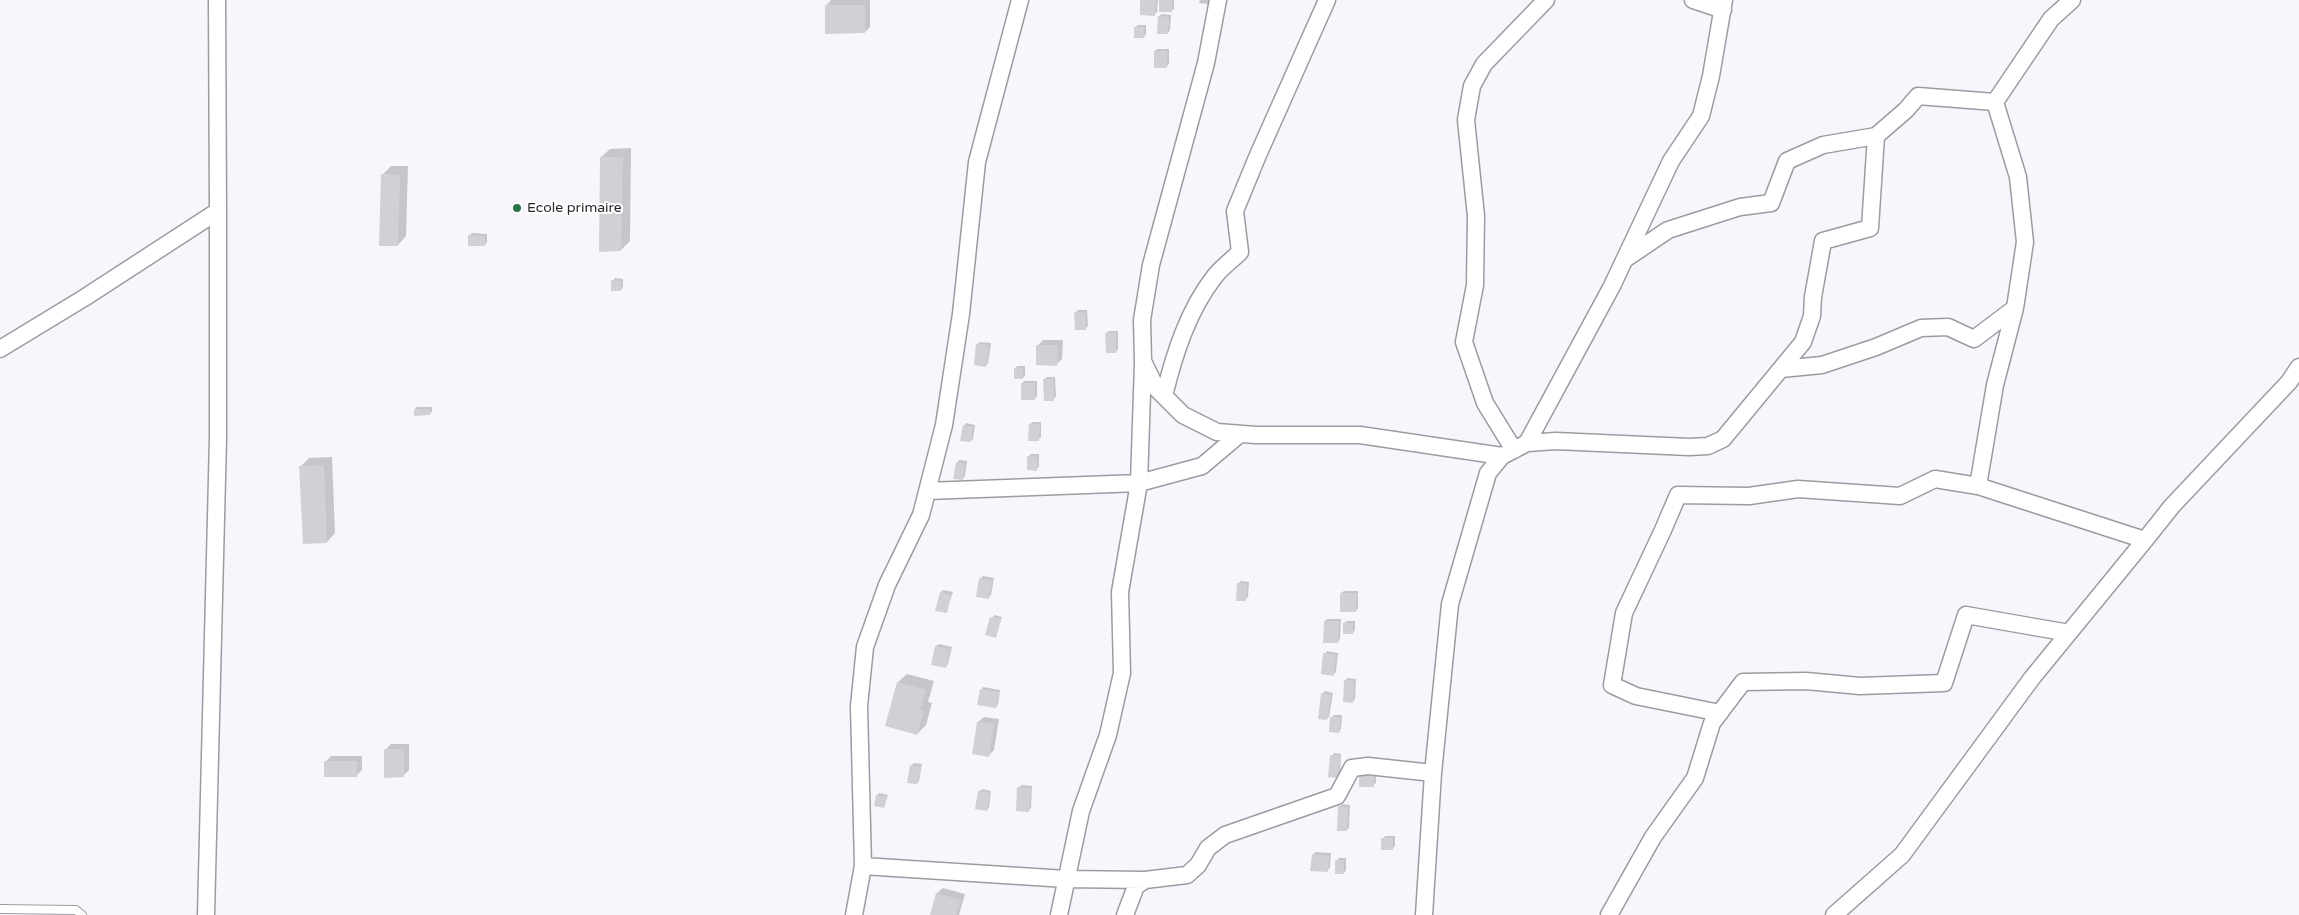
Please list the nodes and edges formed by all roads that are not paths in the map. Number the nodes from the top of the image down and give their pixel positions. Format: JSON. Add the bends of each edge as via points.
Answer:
{"nodes":[{"id":1,"x":217,"y":0,"type":"edge"},
{"id":2,"x":1020,"y":0,"type":"edge"},
{"id":3,"x":1218,"y":0,"type":"edge"},
{"id":4,"x":1327,"y":0,"type":"edge"},
{"id":5,"x":1546,"y":0,"type":"edge"},
{"id":6,"x":1693,"y":0,"type":"edge"},
{"id":7,"x":2072,"y":0,"type":"edge"},
{"id":8,"x":1723,"y":5,"type":"edge"},
{"id":9,"x":1995,"y":102,"type":"junction"},
{"id":10,"x":1876,"y":136,"type":"junction"},
{"id":11,"x":218,"y":211,"type":"junction"},
{"id":12,"x":1625,"y":259,"type":"junction"},
{"id":13,"x":2014,"y":308,"type":"junction"},
{"id":14,"x":0,"y":349,"type":"edge"},
{"id":15,"x":1143,"y":361,"type":"junction"},
{"id":16,"x":2299,"y":367,"type":"edge"},
{"id":17,"x":1781,"y":369,"type":"junction"},
{"id":18,"x":1164,"y":396,"type":"junction"},
{"id":19,"x":1240,"y":434,"type":"junction"},
{"id":20,"x":1515,"y":450,"type":"junction"},
{"id":21,"x":1139,"y":483,"type":"junction"},
{"id":22,"x":1978,"y":486,"type":"junction"},
{"id":23,"x":928,"y":491,"type":"junction"},
{"id":24,"x":2145,"y":540,"type":"junction"},
{"id":25,"x":2069,"y":633,"type":"junction"},
{"id":26,"x":1720,"y":712,"type":"junction"},
{"id":27,"x":1433,"y":773,"type":"junction"},
{"id":28,"x":863,"y":866,"type":"junction"},
{"id":29,"x":1066,"y":879,"type":"junction"},
{"id":30,"x":1145,"y":880,"type":"junction"},
{"id":31,"x":0,"y":909,"type":"edge"},
{"id":32,"x":82,"y":915,"type":"edge"},
{"id":33,"x":206,"y":915,"type":"edge"},
{"id":34,"x":854,"y":915,"type":"edge"},
{"id":35,"x":1060,"y":915,"type":"edge"},
{"id":36,"x":1125,"y":915,"type":"edge"},
{"id":37,"x":1424,"y":915,"type":"edge"},
{"id":38,"x":1609,"y":915,"type":"edge"},
{"id":39,"x":1834,"y":915,"type":"edge"}],
"edges":[{"from":1,"to":11,"type":"street"},
{"from":2,"to":23,"type":"street","via":[[977,162],[962,314],[944,425]]},
{"from":3,"to":15,"type":"street","via":[[1206,63],[1150,265],[1142,320]]},
{"from":4,"to":18,"type":"street","via":[[1235,211],[1240,252],[1216,276],[1199,301],[1172,360]]},
{"from":5,"to":20,"type":"street","via":[[1484,64],[1472,86],[1466,120],[1476,216],[1475,285],[1464,342],[1485,403]]},
{"from":6,"to":8,"type":"street"},
{"from":7,"to":9,"type":"street","via":[[2050,19]]},
{"from":8,"to":12,"type":"street","via":[[1701,116],[1671,161]]},
{"from":9,"to":10,"type":"street","via":[[1918,96]]},
{"from":9,"to":13,"type":"street","via":[[2018,177],[2026,242]]},
{"from":10,"to":12,"type":"street","via":[[1823,145],[1787,161],[1771,203],[1740,207],[1668,230]]},
{"from":10,"to":17,"type":"street","via":[[1870,228],[1823,241],[1812,316],[1803,342]]},
{"from":11,"to":14,"type":"street"},
{"from":11,"to":33,"type":"street","via":[[218,438]]},
{"from":12,"to":20,"type":"street"},
{"from":13,"to":17,"type":"street","via":[[1974,339],[1948,327],[1921,328],[1876,348],[1822,365]]},
{"from":13,"to":22,"type":"street","via":[[1995,385]]},
{"from":15,"to":18,"type":"street","via":[[1156,388]]},
{"from":15,"to":21,"type":"street"},
{"from":16,"to":24,"type":"street","via":[[2290,382],[2172,506]]},
{"from":17,"to":20,"type":"street","via":[[1723,439],[1708,446],[1689,448],[1556,441]]},
{"from":18,"to":19,"type":"street","via":[[1183,415],[1217,432]]},
{"from":19,"to":20,"type":"street","via":[[1360,435]]},
{"from":19,"to":21,"type":"street","via":[[1202,466]]},
{"from":20,"to":27,"type":"street","via":[[1488,474],[1450,604]]},
{"from":21,"to":23,"type":"street"},
{"from":21,"to":29,"type":"street","via":[[1120,592],[1122,673],[1108,735],[1081,811]]},
{"from":22,"to":24,"type":"street"},
{"from":22,"to":26,"type":"street","via":[[1935,479],[1900,496],[1798,489],[1748,496],[1678,495],[1624,613],[1612,685],[1636,696]]},
{"from":23,"to":28,"type":"street","via":[[921,515],[887,585],[865,646],[859,706]]},
{"from":24,"to":25,"type":"street"},
{"from":25,"to":26,"type":"street","via":[[1966,615],[1944,683],[1860,686],[1806,681],[1743,682]]},
{"from":25,"to":39,"type":"street","via":[[2032,678],[1902,855]]},
{"from":26,"to":38,"type":"street","via":[[1712,723],[1695,778],[1653,837]]},
{"from":27,"to":30,"type":"street","via":[[1368,766],[1352,768],[1337,796],[1225,835],[1208,848],[1198,866],[1187,874]]},
{"from":27,"to":37,"type":"street"},
{"from":28,"to":29,"type":"street"},
{"from":28,"to":34,"type":"street"},
{"from":29,"to":30,"type":"street"},
{"from":29,"to":35,"type":"street"},
{"from":30,"to":36,"type":"street","via":[[1136,886]]},
{"from":31,"to":32,"type":"lane","via":[[76,910]]}]}
